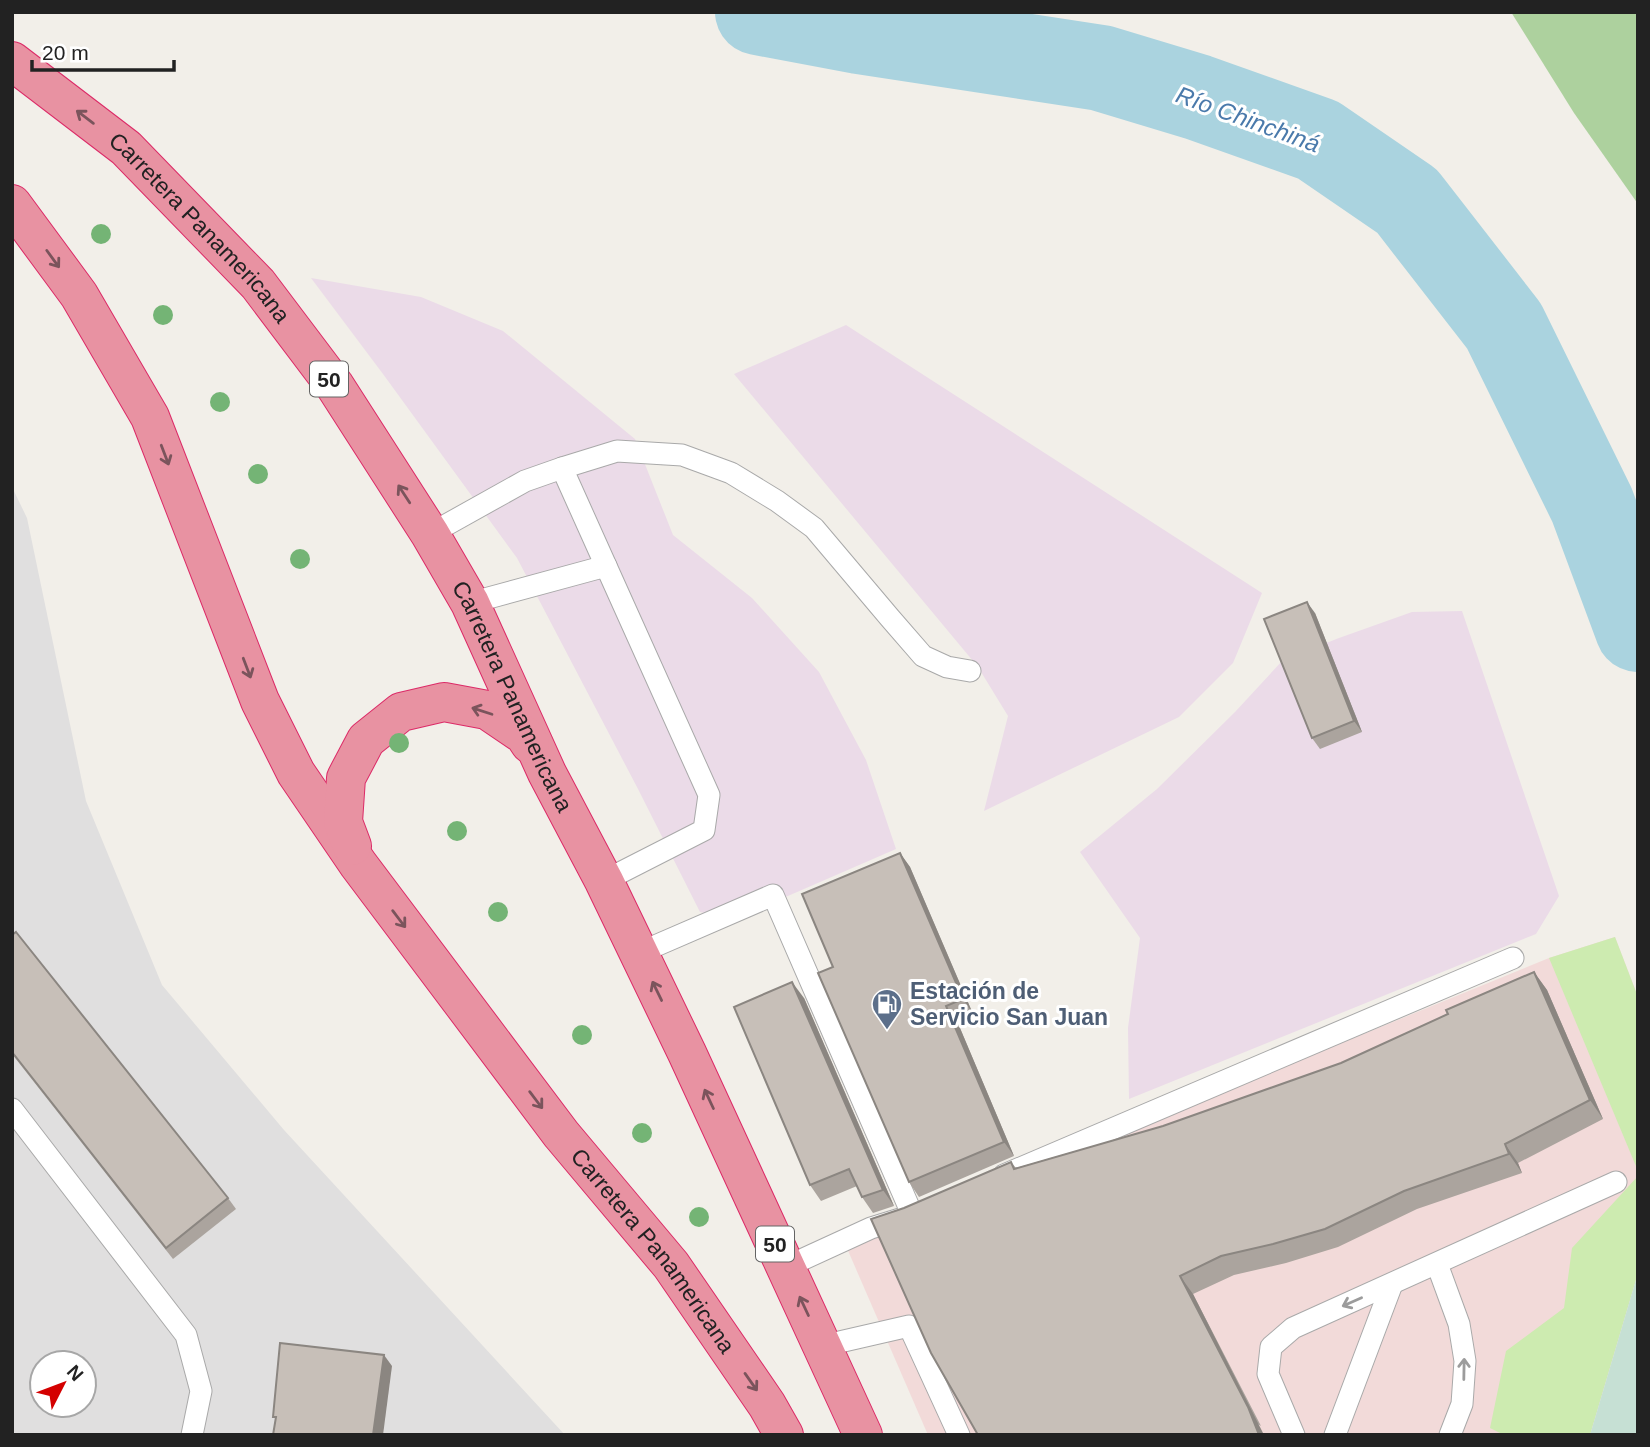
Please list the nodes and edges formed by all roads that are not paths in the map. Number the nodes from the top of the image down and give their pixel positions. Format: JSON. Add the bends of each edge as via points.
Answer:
{"nodes":[{"id":1,"x":12,"y":61,"type":"edge"},
{"id":2,"x":12,"y":204,"type":"edge"},
{"id":3,"x":562,"y":468,"type":"junction"},
{"id":4,"x":430,"y":534,"type":"junction"},
{"id":5,"x":606,"y":566,"type":"junction"},
{"id":6,"x":470,"y":603,"type":"junction"},
{"id":7,"x":970,"y":671,"type":"dead end"},
{"id":8,"x":547,"y":772,"type":"junction"},
{"id":9,"x":358,"y":864,"type":"junction"},
{"id":10,"x":604,"y":881,"type":"junction"},
{"id":11,"x":639,"y":953,"type":"junction"},
{"id":12,"x":1513,"y":958,"type":"dead end"},
{"id":13,"x":12,"y":1109,"type":"edge"},
{"id":14,"x":989,"y":1182,"type":"edge"},
{"id":15,"x":1616,"y":1182,"type":"dead end"},
{"id":16,"x":1437,"y":1264,"type":"junction"},
{"id":17,"x":786,"y":1267,"type":"junction"},
{"id":18,"x":1392,"y":1284,"type":"junction"},
{"id":19,"x":822,"y":1346,"type":"junction"},
{"id":20,"x":191,"y":1435,"type":"edge"},
{"id":21,"x":784,"y":1435,"type":"edge"},
{"id":22,"x":863,"y":1435,"type":"edge"},
{"id":23,"x":959,"y":1435,"type":"edge"},
{"id":24,"x":1294,"y":1435,"type":"edge"},
{"id":25,"x":1335,"y":1435,"type":"edge"},
{"id":26,"x":1450,"y":1435,"type":"edge"}],
"edges":[{"from":4,"to":1,"type":"highway","name":"Carretera Panamericana","number":"50","one_way":true,"via":[[335,386],[258,284],[126,148]]},
{"from":2,"to":9,"type":"highway","name":"Carretera Panamericana","one_way":true,"via":[[79,295],[150,417],[260,701],[296,773]]},
{"from":3,"to":4,"type":"lane","via":[[525,481]]},
{"from":3,"to":5,"type":"lane"},
{"from":3,"to":7,"type":"lane","via":[[617,451],[682,455],[731,473],[814,528],[923,656]]},
{"from":4,"to":6,"type":"highway","name":"Carretera Panamericana","number":"50"},
{"from":5,"to":6,"type":"lane"},
{"from":5,"to":10,"type":"lane","via":[[709,795],[704,830]]},
{"from":6,"to":8,"type":"highway","name":"Carretera Panamericana","number":"50"},
{"from":8,"to":9,"type":"highway","one_way":true,"via":[[524,735],[487,710],[444,702],[401,712],[366,740],[346,778],[343,822]]},
{"from":8,"to":10,"type":"highway","name":"Carretera Panamericana","number":"50"},
{"from":9,"to":21,"type":"highway","name":"Carretera Panamericana","one_way":true,"via":[[561,1134],[671,1265]]},
{"from":10,"to":11,"type":"highway","name":"Carretera Panamericana","number":"50"},
{"from":17,"to":11,"type":"highway","name":"Carretera Panamericana","number":"50","one_way":true},
{"from":11,"to":17,"type":"lane","via":[[773,895],[919,1212],[871,1228]]},
{"from":12,"to":14,"type":"lane"},
{"from":13,"to":20,"type":"lane","via":[[186,1335],[201,1391]]},
{"from":15,"to":16,"type":"lane"},
{"from":16,"to":18,"type":"lane"},
{"from":26,"to":16,"type":"lane","one_way":true,"via":[[1462,1404],[1465,1361],[1459,1324]]},
{"from":19,"to":17,"type":"highway","name":"Carretera Panamericana","number":"50","one_way":true},
{"from":18,"to":24,"type":"lane","one_way":true,"via":[[1293,1328],[1271,1347],[1268,1374]]},
{"from":18,"to":25,"type":"lane"},
{"from":19,"to":22,"type":"highway","name":"Carretera Panamericana","number":"50"},
{"from":19,"to":23,"type":"lane","via":[[909,1326]]}]}
